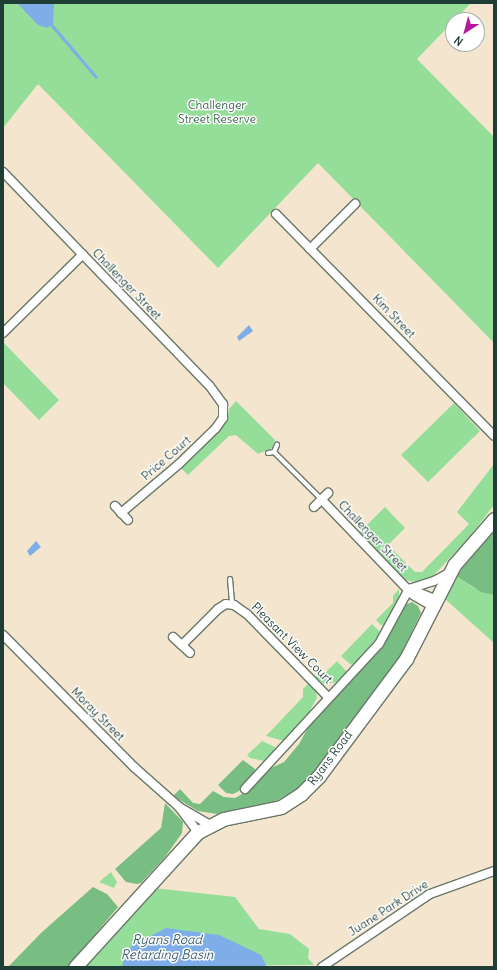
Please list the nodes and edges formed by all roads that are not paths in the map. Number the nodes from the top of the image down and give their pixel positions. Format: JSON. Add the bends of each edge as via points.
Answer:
{"nodes":[{"id":1,"x":3,"y":172,"type":"edge"},
{"id":2,"x":355,"y":204,"type":"dead end"},
{"id":3,"x":276,"y":214,"type":"dead end"},
{"id":4,"x":310,"y":249,"type":"junction"},
{"id":5,"x":83,"y":254,"type":"junction"},
{"id":6,"x":3,"y":333,"type":"edge"},
{"id":7,"x":223,"y":418,"type":"joint"},
{"id":8,"x":494,"y":436,"type":"edge"},
{"id":9,"x":277,"y":445,"type":"dead end"},
{"id":10,"x":274,"y":452,"type":"junction"},
{"id":11,"x":268,"y":453,"type":"dead end"},
{"id":12,"x":328,"y":493,"type":"dead end"},
{"id":13,"x":321,"y":499,"type":"junction"},
{"id":14,"x":115,"y":506,"type":"dead end"},
{"id":15,"x":314,"y":507,"type":"dead end"},
{"id":16,"x":121,"y":513,"type":"junction"},
{"id":17,"x":494,"y":519,"type":"edge"},
{"id":18,"x":128,"y":520,"type":"dead end"},
{"id":19,"x":450,"y":572,"type":"junction"},
{"id":20,"x":230,"y":579,"type":"dead end"},
{"id":21,"x":409,"y":589,"type":"junction"},
{"id":22,"x":435,"y":603,"type":"junction"},
{"id":23,"x":232,"y":604,"type":"junction"},
{"id":24,"x":3,"y":635,"type":"edge"},
{"id":25,"x":173,"y":637,"type":"dead end"},
{"id":26,"x":182,"y":645,"type":"junction"},
{"id":27,"x":190,"y":653,"type":"dead end"},
{"id":28,"x":328,"y":697,"type":"junction"},
{"id":29,"x":245,"y":789,"type":"dead end"},
{"id":30,"x":179,"y":807,"type":"junction"},
{"id":31,"x":210,"y":825,"type":"junction"},
{"id":32,"x":198,"y":832,"type":"junction"},
{"id":33,"x":494,"y":871,"type":"edge"},
{"id":34,"x":75,"y":967,"type":"edge"},
{"id":35,"x":322,"y":967,"type":"edge"}],
"edges":[{"from":1,"to":5,"type":"street","name":"Challenger Street"},
{"from":2,"to":4,"type":"street"},
{"from":3,"to":4,"type":"street","name":"Kim Street"},
{"from":4,"to":8,"type":"street","name":"Kim Street"},
{"from":5,"to":6,"type":"street"},
{"from":5,"to":7,"type":"street","name":"Challenger Street","via":[[215,392],[223,404]]},
{"from":7,"to":16,"type":"street","name":"Price Court","via":[[185,458]]},
{"from":9,"to":10,"type":"lane"},
{"from":10,"to":11,"type":"lane"},
{"from":10,"to":13,"type":"lane","name":"Challenger Street"},
{"from":12,"to":13,"type":"street","name":"Challenger Street"},
{"from":13,"to":15,"type":"street","name":"Challenger Street"},
{"from":13,"to":21,"type":"street","name":"Challenger Street"},
{"from":14,"to":16,"type":"street"},
{"from":16,"to":18,"type":"street"},
{"from":17,"to":19,"type":"main road","name":"Ryans Road","via":[[464,552]]},
{"from":19,"to":21,"type":"street","name":"Challenger Street","via":[[434,581]]},
{"from":19,"to":22,"type":"main road","name":"Ryans Road"},
{"from":20,"to":23,"type":"lane"},
{"from":21,"to":22,"type":"street","name":"Challenger Street","via":[[413,595]]},
{"from":21,"to":28,"type":"street","via":[[379,644]]},
{"from":22,"to":31,"type":"main road","name":"Ryans Road","via":[[406,659],[310,786],[281,806],[223,819]]},
{"from":23,"to":26,"type":"street","name":"Pleasant View Court","via":[[218,609]]},
{"from":23,"to":28,"type":"street","name":"Pleasant View Court","via":[[241,608]]},
{"from":24,"to":30,"type":"street","name":"Moray Street","via":[[134,767]]},
{"from":25,"to":26,"type":"street"},
{"from":26,"to":27,"type":"street"},
{"from":28,"to":29,"type":"street"},
{"from":30,"to":31,"type":"street","name":"Moray Street"},
{"from":30,"to":32,"type":"street","name":"Moray Street"},
{"from":31,"to":32,"type":"main road","name":"Ryans Road"},
{"from":32,"to":34,"type":"main road","name":"Ryans Road"},
{"from":33,"to":35,"type":"street","name":"Juane Park Drive","via":[[430,894]]}]}
